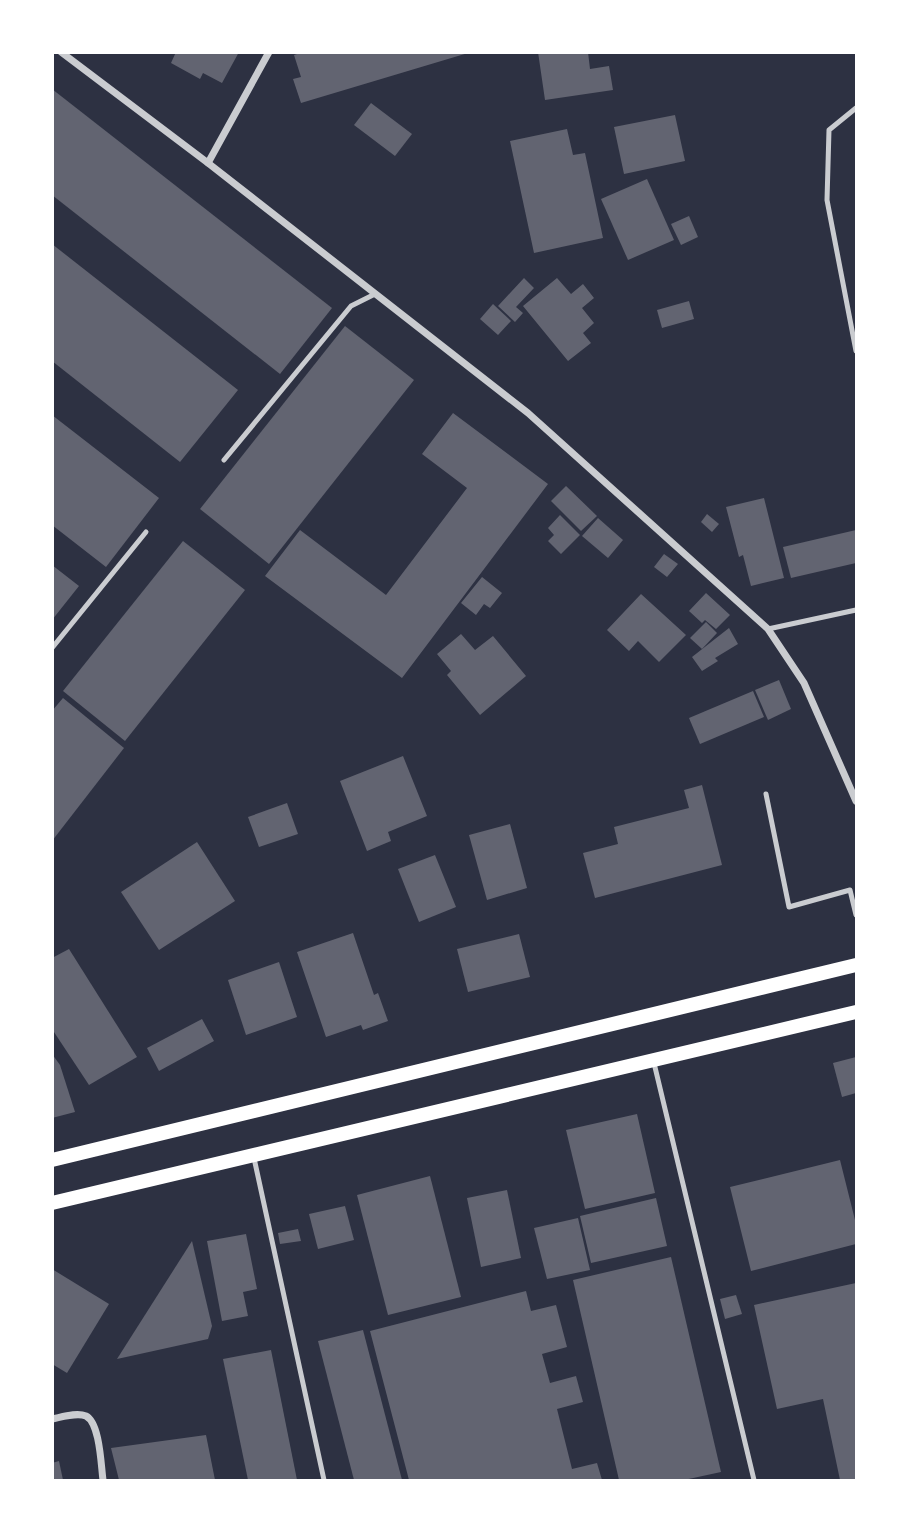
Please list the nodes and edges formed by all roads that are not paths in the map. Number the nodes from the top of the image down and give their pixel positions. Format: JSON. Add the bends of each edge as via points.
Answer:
{"nodes":[{"id":1,"x":61,"y":52,"type":"edge"},
{"id":2,"x":269,"y":52,"type":"edge"},
{"id":3,"x":856,"y":108,"type":"edge"},
{"id":4,"x":208,"y":163,"type":"junction"},
{"id":5,"x":374,"y":294,"type":"junction"},
{"id":6,"x":856,"y":351,"type":"edge"},
{"id":7,"x":224,"y":460,"type":"dead end"},
{"id":8,"x":146,"y":532,"type":"dead end"},
{"id":9,"x":856,"y":610,"type":"edge"},
{"id":10,"x":768,"y":629,"type":"junction"},
{"id":11,"x":52,"y":648,"type":"edge"},
{"id":12,"x":766,"y":794,"type":"dead end"},
{"id":13,"x":856,"y":801,"type":"edge"},
{"id":14,"x":856,"y":915,"type":"edge"},
{"id":15,"x":856,"y":965,"type":"edge"},
{"id":16,"x":856,"y":1012,"type":"edge"},
{"id":17,"x":654,"y":1060,"type":"junction"},
{"id":18,"x":253,"y":1154,"type":"junction"},
{"id":19,"x":52,"y":1160,"type":"edge"},
{"id":20,"x":52,"y":1203,"type":"edge"},
{"id":21,"x":52,"y":1419,"type":"edge"},
{"id":22,"x":103,"y":1480,"type":"edge"},
{"id":23,"x":324,"y":1480,"type":"edge"},
{"id":24,"x":754,"y":1480,"type":"edge"}],
"edges":[{"from":1,"to":4,"type":"street"},
{"from":2,"to":4,"type":"street"},
{"from":3,"to":6,"type":"lane","via":[[829,130],[827,200]]},
{"from":4,"to":5,"type":"street"},
{"from":5,"to":7,"type":"lane","via":[[351,306]]},
{"from":5,"to":10,"type":"street","via":[[528,413]]},
{"from":8,"to":11,"type":"lane"},
{"from":9,"to":10,"type":"lane"},
{"from":10,"to":13,"type":"street","via":[[804,683]]},
{"from":12,"to":14,"type":"lane","via":[[789,907],[850,890]]},
{"from":15,"to":19,"type":"main road"},
{"from":16,"to":17,"type":"main road"},
{"from":17,"to":18,"type":"main road"},
{"from":17,"to":24,"type":"lane"},
{"from":18,"to":20,"type":"main road"},
{"from":18,"to":23,"type":"lane"},
{"from":21,"to":22,"type":"street","via":[[87,1416],[95,1424]]}]}
